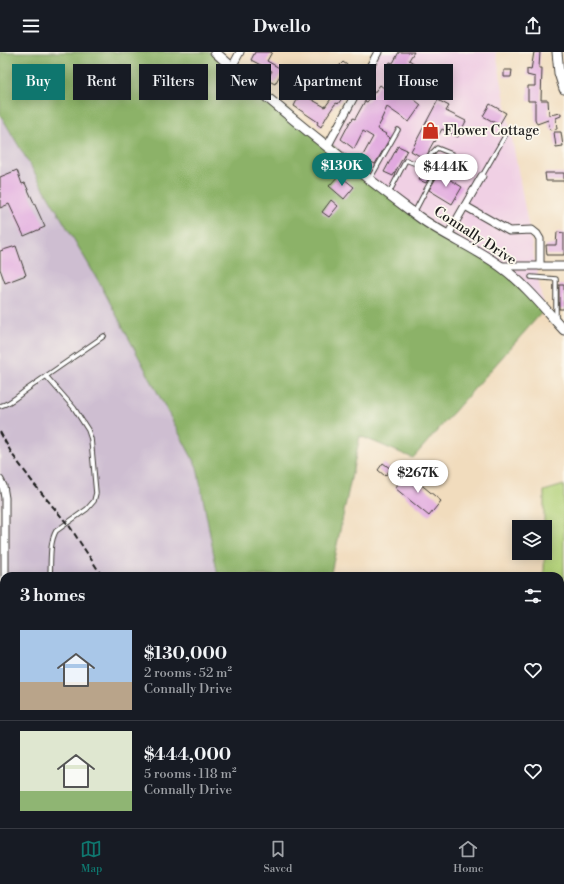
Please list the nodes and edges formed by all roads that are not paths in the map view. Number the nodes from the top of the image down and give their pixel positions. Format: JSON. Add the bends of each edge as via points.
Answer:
{"nodes":[{"id":1,"x":215,"y":52,"type":"edge"},
{"id":2,"x":240,"y":52,"type":"edge"},
{"id":3,"x":378,"y":52,"type":"edge"},
{"id":4,"x":557,"y":52,"type":"edge"},
{"id":5,"x":229,"y":64,"type":"edge"},
{"id":6,"x":234,"y":64,"type":"edge"},
{"id":7,"x":564,"y":89,"type":"edge"},
{"id":8,"x":270,"y":100,"type":"edge"},
{"id":9,"x":509,"y":129,"type":"dead end"},
{"id":10,"x":398,"y":130,"type":"dead end"},
{"id":11,"x":327,"y":147,"type":"junction"},
{"id":12,"x":482,"y":176,"type":"joint"},
{"id":13,"x":370,"y":180,"type":"junction"},
{"id":14,"x":388,"y":194,"type":"junction"},
{"id":15,"x":464,"y":206,"type":"junction"},
{"id":16,"x":414,"y":213,"type":"junction"},
{"id":17,"x":448,"y":235,"type":"junction"},
{"id":18,"x":501,"y":266,"type":"junction"},
{"id":19,"x":540,"y":266,"type":"junction"},
{"id":20,"x":564,"y":266,"type":"edge"},
{"id":21,"x":531,"y":277,"type":"dead end"},
{"id":22,"x":556,"y":321,"type":"junction"},
{"id":23,"x":564,"y":330,"type":"edge"},
{"id":24,"x":104,"y":336,"type":"dead end"},
{"id":25,"x":46,"y":376,"type":"junction"},
{"id":26,"x":0,"y":406,"type":"edge"},
{"id":27,"x":0,"y":480,"type":"edge"},
{"id":28,"x":2,"y":553,"type":"edge"},
{"id":29,"x":4,"y":572,"type":"edge"},
{"id":30,"x":50,"y":572,"type":"edge"}],
"edges":[{"from":1,"to":5,"type":"street","name":"Connally Drive"},
{"from":2,"to":6,"type":"street"},
{"from":3,"to":11,"type":"street"},
{"from":4,"to":7,"type":"street","via":[[559,74]]},
{"from":8,"to":11,"type":"street","name":"Connally Drive"},
{"from":9,"to":12,"type":"lane"},
{"from":10,"to":13,"type":"lane"},
{"from":11,"to":13,"type":"street","name":"Connally Drive"},
{"from":12,"to":15,"type":"street"},
{"from":13,"to":14,"type":"street","name":"Connally Drive"},
{"from":14,"to":16,"type":"street","name":"Connally Drive"},
{"from":14,"to":16,"type":"lane","via":[[406,160],[424,167],[437,148],[452,154],[437,170]]},
{"from":15,"to":17,"type":"street"},
{"from":15,"to":19,"type":"street","via":[[509,231],[532,230],[540,239]]},
{"from":16,"to":17,"type":"street","name":"Connally Drive"},
{"from":17,"to":18,"type":"street","name":"Connally Drive"},
{"from":18,"to":19,"type":"street"},
{"from":18,"to":22,"type":"street","name":"Connally Drive"},
{"from":19,"to":20,"type":"street"},
{"from":21,"to":22,"type":"lane","via":[[556,279]]},
{"from":22,"to":23,"type":"street","name":"Connally Drive"},
{"from":24,"to":25,"type":"lane"},
{"from":25,"to":26,"type":"lane","via":[[12,401]]},
{"from":25,"to":30,"type":"lane","via":[[74,408],[88,430],[96,493],[94,501],[87,509],[56,531],[53,536]]},
{"from":27,"to":28,"type":"street","via":[[5,498]]},
{"from":28,"to":29,"type":"street"}]}
